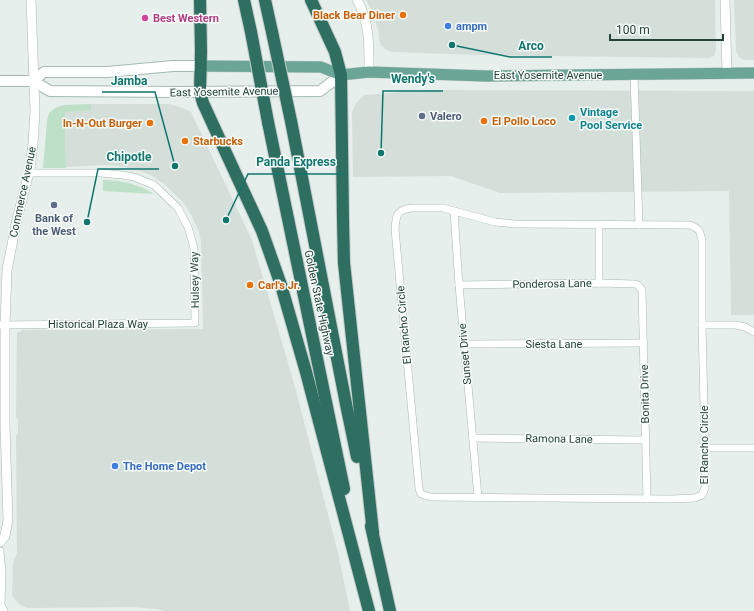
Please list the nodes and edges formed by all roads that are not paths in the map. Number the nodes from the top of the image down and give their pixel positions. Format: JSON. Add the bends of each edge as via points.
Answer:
{"nodes":[{"id":1,"x":31,"y":0,"type":"edge"},
{"id":2,"x":200,"y":0,"type":"edge"},
{"id":3,"x":244,"y":0,"type":"edge"},
{"id":4,"x":265,"y":0,"type":"edge"},
{"id":5,"x":311,"y":0,"type":"edge"},
{"id":6,"x":357,"y":0,"type":"edge"},
{"id":7,"x":725,"y":0,"type":"edge"},
{"id":8,"x":201,"y":66,"type":"junction"},
{"id":9,"x":369,"y":72,"type":"junction"},
{"id":10,"x":754,"y":73,"type":"edge"},
{"id":11,"x":727,"y":74,"type":"junction"},
{"id":12,"x":341,"y":75,"type":"junction"},
{"id":13,"x":634,"y":75,"type":"junction"},
{"id":14,"x":0,"y":81,"type":"edge"},
{"id":15,"x":33,"y":81,"type":"junction"},
{"id":16,"x":200,"y":92,"type":"junction"},
{"id":17,"x":28,"y":173,"type":"junction"},
{"id":18,"x":454,"y":210,"type":"junction"},
{"id":19,"x":599,"y":225,"type":"junction"},
{"id":20,"x":639,"y":225,"type":"junction"},
{"id":21,"x":599,"y":283,"type":"junction"},
{"id":22,"x":459,"y":285,"type":"junction"},
{"id":23,"x":642,"y":290,"type":"joint"},
{"id":24,"x":195,"y":323,"type":"joint"},
{"id":25,"x":3,"y":325,"type":"edge"},
{"id":26,"x":702,"y":325,"type":"junction"},
{"id":27,"x":754,"y":332,"type":"edge"},
{"id":28,"x":644,"y":343,"type":"junction"},
{"id":29,"x":464,"y":344,"type":"junction"},
{"id":30,"x":473,"y":438,"type":"junction"},
{"id":31,"x":646,"y":440,"type":"junction"},
{"id":32,"x":705,"y":448,"type":"junction"},
{"id":33,"x":754,"y":448,"type":"edge"},
{"id":34,"x":478,"y":497,"type":"junction"},
{"id":35,"x":647,"y":499,"type":"junction"},
{"id":36,"x":373,"y":534,"type":"junction"},
{"id":37,"x":0,"y":542,"type":"edge"},
{"id":38,"x":0,"y":551,"type":"edge"},
{"id":39,"x":4,"y":611,"type":"edge"},
{"id":40,"x":369,"y":611,"type":"edge"},
{"id":41,"x":390,"y":611,"type":"edge"}],
"edges":[{"from":1,"to":15,"type":"street","name":"Commerce Avenue"},
{"from":2,"to":8,"type":"highway"},
{"from":3,"to":40,"type":"highway","name":"Golden State Highway","bridge":true},
{"from":4,"to":36,"type":"highway","name":"Golden State Highway","bridge":true},
{"from":5,"to":12,"type":"highway","via":[[335,52]]},
{"from":6,"to":9,"type":"street","via":[[363,12],[369,37]]},
{"from":7,"to":11,"type":"street"},
{"from":8,"to":12,"type":"main road","name":"East Yosemite Avenue","via":[[321,67]]},
{"from":8,"to":15,"type":"main road","name":"East Yosemite Avenue","via":[[106,72],[44,72]]},
{"from":8,"to":16,"type":"highway"},
{"from":9,"to":12,"type":"main road","name":"East Yosemite Avenue"},
{"from":9,"to":13,"type":"main road","name":"East Yosemite Avenue","via":[[486,76]]},
{"from":10,"to":11,"type":"main road","name":"East Yosemite Avenue"},
{"from":11,"to":13,"type":"main road","name":"East Yosemite Avenue"},
{"from":12,"to":16,"type":"main road","name":"East Yosemite Avenue","via":[[320,91]]},
{"from":12,"to":36,"type":"highway","via":[[344,263]]},
{"from":13,"to":20,"type":"street"},
{"from":14,"to":15,"type":"main road","name":"East Yosemite Avenue"},
{"from":15,"to":16,"type":"main road","name":"East Yosemite Avenue","via":[[50,91]]},
{"from":15,"to":17,"type":"street","name":"Commerce Avenue","via":[[33,144]]},
{"from":16,"to":40,"type":"highway","via":[[204,107],[262,231],[281,285]]},
{"from":17,"to":24,"type":"street","name":"Hulsey Way","via":[[101,173],[134,177],[154,185],[178,208],[188,227],[194,248]]},
{"from":17,"to":25,"type":"street","name":"Commerce Avenue","via":[[7,270]]},
{"from":18,"to":19,"type":"street","name":"El Rancho Circle","via":[[495,222],[514,224]]},
{"from":18,"to":22,"type":"street","name":"Sunset Drive"},
{"from":18,"to":34,"type":"street","name":"El Rancho Circle","via":[[404,209],[398,213],[395,229],[418,489],[421,494],[431,497]]},
{"from":19,"to":20,"type":"street","name":"El Rancho Circle"},
{"from":19,"to":21,"type":"street"},
{"from":20,"to":26,"type":"street","name":"El Rancho Circle","via":[[690,225],[700,231]]},
{"from":21,"to":22,"type":"street","name":"Ponderosa Lane"},
{"from":21,"to":23,"type":"street","name":"Ponderosa Lane","via":[[635,284]]},
{"from":22,"to":29,"type":"street","name":"Sunset Drive"},
{"from":23,"to":28,"type":"street","name":"Bonita Drive"},
{"from":24,"to":25,"type":"street","name":"Historical Plaza Way"},
{"from":25,"to":37,"type":"street","name":"Commerce Avenue","via":[[8,520],[5,536]]},
{"from":26,"to":27,"type":"street","via":[[736,325]]},
{"from":26,"to":32,"type":"street","name":"El Rancho Circle"},
{"from":28,"to":29,"type":"street","name":"Siesta Lane"},
{"from":28,"to":31,"type":"street","name":"Bonita Drive"},
{"from":29,"to":30,"type":"street","name":"Sunset Drive"},
{"from":30,"to":31,"type":"street","name":"Ramona Lane"},
{"from":30,"to":34,"type":"street","name":"Sunset Drive"},
{"from":31,"to":35,"type":"street","name":"Bonita Drive"},
{"from":32,"to":33,"type":"street"},
{"from":32,"to":35,"type":"street","name":"El Rancho Circle","via":[[705,488],[702,496]]},
{"from":34,"to":35,"type":"street","name":"El Rancho Circle"},
{"from":36,"to":41,"type":"highway","name":"Golden State Highway"},
{"from":38,"to":39,"type":"street","via":[[1,605]]}]}
